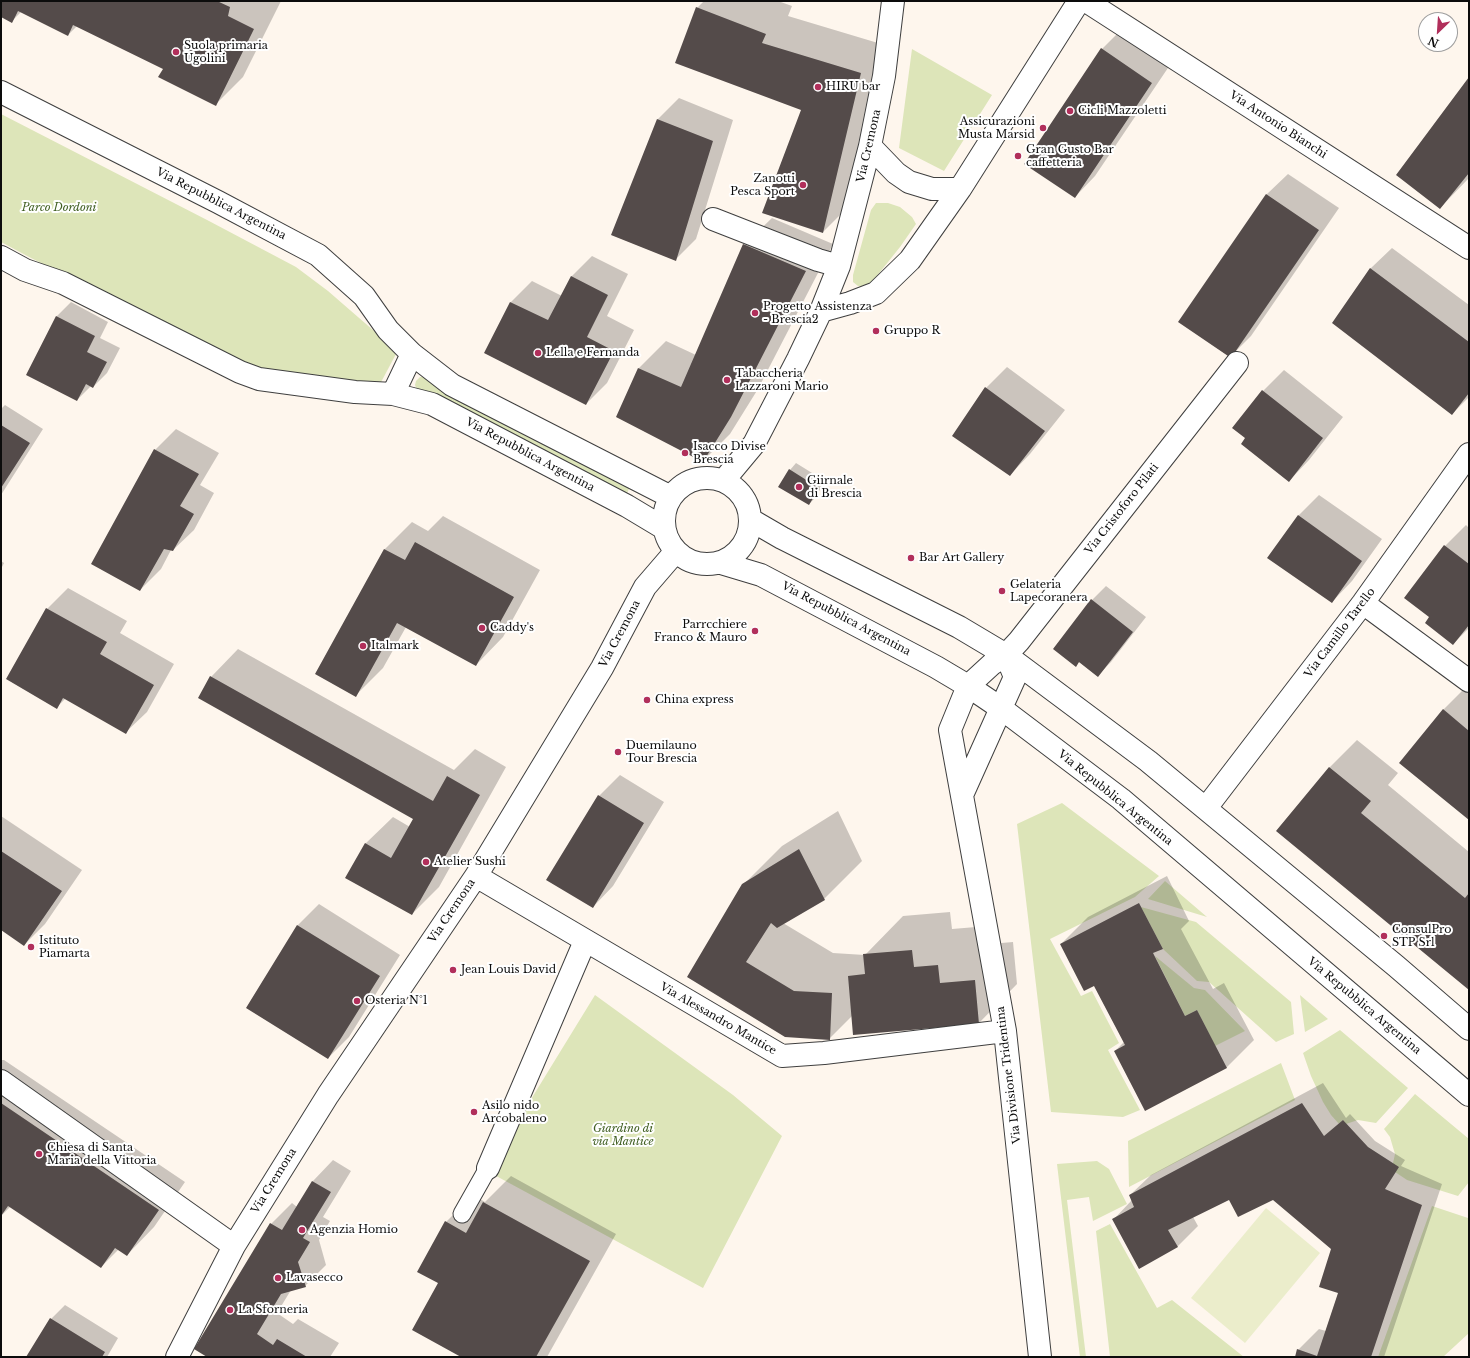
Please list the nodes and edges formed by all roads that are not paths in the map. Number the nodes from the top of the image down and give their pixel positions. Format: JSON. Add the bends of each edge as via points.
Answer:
{"nodes":[{"id":1,"x":893,"y":1,"type":"edge"},
{"id":2,"x":1079,"y":1,"type":"edge"},
{"id":3,"x":1086,"y":1,"type":"edge"},
{"id":4,"x":1,"y":92,"type":"edge"},
{"id":5,"x":870,"y":146,"type":"junction"},
{"id":6,"x":960,"y":190,"type":"junction"},
{"id":7,"x":713,"y":219,"type":"dead end"},
{"id":8,"x":1469,"y":248,"type":"edge"},
{"id":9,"x":1,"y":257,"type":"edge"},
{"id":10,"x":839,"y":266,"type":"junction"},
{"id":11,"x":821,"y":311,"type":"junction"},
{"id":12,"x":412,"y":354,"type":"junction"},
{"id":13,"x":1237,"y":363,"type":"dead end"},
{"id":14,"x":393,"y":394,"type":"junction"},
{"id":15,"x":1469,"y":454,"type":"edge"},
{"id":16,"x":724,"y":480,"type":"junction"},
{"id":17,"x":671,"y":497,"type":"junction"},
{"id":18,"x":751,"y":520,"type":"junction"},
{"id":19,"x":662,"y":527,"type":"junction"},
{"id":20,"x":676,"y":551,"type":"junction"},
{"id":21,"x":721,"y":562,"type":"junction"},
{"id":22,"x":1363,"y":603,"type":"junction"},
{"id":23,"x":1006,"y":655,"type":"junction"},
{"id":24,"x":1469,"y":681,"type":"edge"},
{"id":25,"x":968,"y":686,"type":"junction"},
{"id":26,"x":1002,"y":709,"type":"junction"},
{"id":27,"x":962,"y":795,"type":"junction"},
{"id":28,"x":1206,"y":808,"type":"junction"},
{"id":29,"x":476,"y":876,"type":"junction"},
{"id":30,"x":585,"y":941,"type":"junction"},
{"id":31,"x":1469,"y":1029,"type":"edge"},
{"id":32,"x":1005,"y":1031,"type":"junction"},
{"id":33,"x":1,"y":1081,"type":"edge"},
{"id":34,"x":1469,"y":1095,"type":"edge"},
{"id":35,"x":488,"y":1168,"type":"joint"},
{"id":36,"x":462,"y":1214,"type":"dead end"},
{"id":37,"x":234,"y":1246,"type":"junction"},
{"id":38,"x":177,"y":1357,"type":"edge"},
{"id":39,"x":1040,"y":1357,"type":"edge"}],
"edges":[{"from":1,"to":5,"type":"street","name":"Via Cremona","via":[[884,76]]},
{"from":2,"to":6,"type":"street"},
{"from":3,"to":8,"type":"street","name":"Via Antonio Bianchi"},
{"from":4,"to":12,"type":"street","name":"Via Repubblica Argentina","via":[[318,255],[364,296],[388,330]]},
{"from":5,"to":6,"type":"street","via":[[896,173],[909,182],[932,189]]},
{"from":5,"to":10,"type":"street","name":"Via Cremona"},
{"from":6,"to":11,"type":"street","via":[[910,260],[876,293]]},
{"from":7,"to":10,"type":"street"},
{"from":9,"to":14,"type":"street","name":"Via Repubblica Argentina","via":[[25,270],[63,282],[240,372],[259,379],[355,392]]},
{"from":10,"to":11,"type":"street","name":"Via Cremona"},
{"from":11,"to":16,"type":"street","name":"Via Cremona","via":[[754,444]]},
{"from":12,"to":14,"type":"street"},
{"from":12,"to":17,"type":"street","name":"Via Repubblica Argentina","via":[[452,386]]},
{"from":13,"to":23,"type":"street","name":"Via Cristoforo Pilati"},
{"from":14,"to":19,"type":"street","name":"Via Repubblica Argentina","via":[[432,404],[627,506]]},
{"from":15,"to":22,"type":"street","name":"Via Camillo Tarello"},
{"from":16,"to":17,"type":"street","via":[[705,478],[690,481]]},
{"from":16,"to":18,"type":"street","via":[[736,489],[747,503]]},
{"from":17,"to":19,"type":"street","via":[[667,503]]},
{"from":18,"to":21,"type":"street","name":"Via Repubblica Argentina","via":[[747,538],[737,554]]},
{"from":18,"to":23,"type":"street","via":[[959,627]]},
{"from":19,"to":20,"type":"street","name":"Via Repubblica Argentina"},
{"from":20,"to":21,"type":"street","name":"Via Repubblica Argentina","via":[[686,560],[704,565]]},
{"from":20,"to":29,"type":"street","name":"Via Cremona","via":[[645,587],[602,668]]},
{"from":21,"to":25,"type":"street","name":"Via Repubblica Argentina","via":[[761,575]]},
{"from":22,"to":24,"type":"street"},
{"from":22,"to":28,"type":"street","name":"Via Camillo Tarello"},
{"from":23,"to":25,"type":"street","name":"Via Divisione Tridentina"},
{"from":23,"to":26,"type":"street","via":[[1015,677]]},
{"from":23,"to":28,"type":"street","via":[[1148,761]]},
{"from":25,"to":26,"type":"street","name":"Via Repubblica Argentina"},
{"from":25,"to":27,"type":"street","name":"Via Divisione Tridentina","via":[[950,730]]},
{"from":26,"to":27,"type":"street"},
{"from":26,"to":34,"type":"street","name":"Via Repubblica Argentina","via":[[1121,799]]},
{"from":27,"to":32,"type":"street","name":"Via Divisione Tridentina"},
{"from":28,"to":31,"type":"street"},
{"from":29,"to":30,"type":"street","name":"Via Alessandro Mantice"},
{"from":29,"to":37,"type":"street","name":"Via Cremona","via":[[328,1095]]},
{"from":30,"to":32,"type":"street","name":"Via Alessandro Mantice","via":[[782,1056]]},
{"from":30,"to":35,"type":"street"},
{"from":32,"to":39,"type":"street","name":"Via Divisione Tridentina"},
{"from":33,"to":37,"type":"street"},
{"from":35,"to":36,"type":"lane"},
{"from":37,"to":38,"type":"street","name":"Via Cremona"}]}
